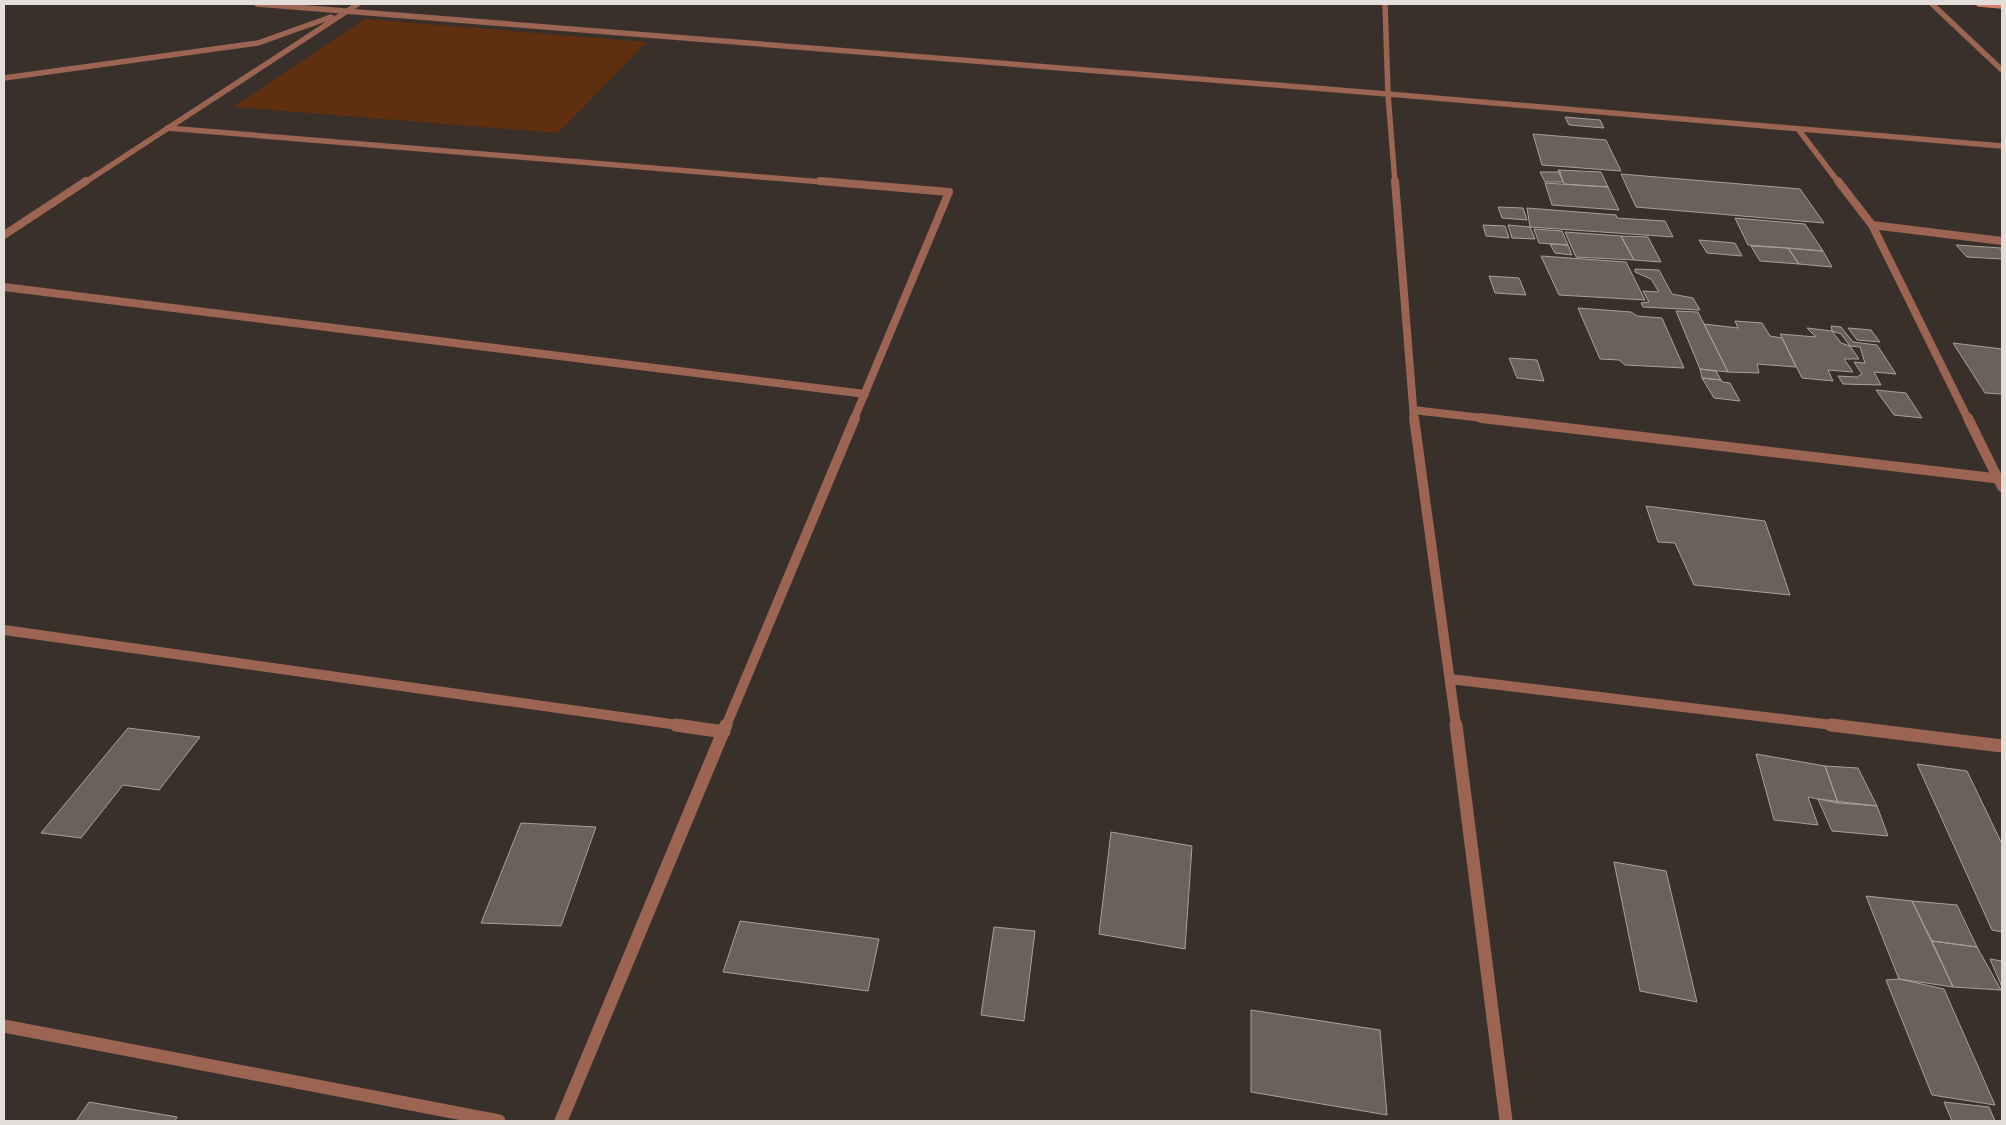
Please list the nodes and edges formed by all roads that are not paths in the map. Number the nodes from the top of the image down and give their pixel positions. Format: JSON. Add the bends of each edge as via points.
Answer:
{"nodes":[{"id":1,"x":257,"y":4,"type":"edge"},
{"id":2,"x":358,"y":4,"type":"edge"},
{"id":3,"x":1385,"y":4,"type":"edge"},
{"id":4,"x":1932,"y":4,"type":"edge"},
{"id":5,"x":1979,"y":4,"type":"edge"},
{"id":6,"x":2002,"y":6,"type":"edge"},
{"id":7,"x":346,"y":11,"type":"junction"},
{"id":8,"x":2002,"y":70,"type":"edge"},
{"id":9,"x":4,"y":78,"type":"edge"},
{"id":10,"x":1388,"y":94,"type":"junction"},
{"id":11,"x":167,"y":128,"type":"junction"},
{"id":12,"x":1798,"y":129,"type":"junction"},
{"id":13,"x":2002,"y":146,"type":"edge"},
{"id":14,"x":1872,"y":225,"type":"junction"},
{"id":15,"x":4,"y":235,"type":"edge"},
{"id":16,"x":2002,"y":241,"type":"edge"},
{"id":17,"x":4,"y":287,"type":"edge"},
{"id":18,"x":865,"y":394,"type":"junction"},
{"id":19,"x":1413,"y":410,"type":"junction"},
{"id":20,"x":1999,"y":478,"type":"edge"},
{"id":21,"x":2002,"y":487,"type":"edge"},
{"id":22,"x":4,"y":630,"type":"edge"},
{"id":23,"x":1450,"y":679,"type":"junction"},
{"id":24,"x":724,"y":732,"type":"junction"},
{"id":25,"x":2002,"y":746,"type":"edge"},
{"id":26,"x":4,"y":1026,"type":"edge"},
{"id":27,"x":500,"y":1121,"type":"edge"},
{"id":28,"x":561,"y":1121,"type":"edge"},
{"id":29,"x":1506,"y":1121,"type":"edge"}],
"edges":[{"from":1,"to":7,"type":"street"},
{"from":2,"to":7,"type":"street"},
{"from":3,"to":10,"type":"street"},
{"from":4,"to":8,"type":"street"},
{"from":5,"to":6,"type":"street"},
{"from":7,"to":9,"type":"street","via":[[258,43]]},
{"from":7,"to":10,"type":"street"},
{"from":7,"to":11,"type":"street"},
{"from":10,"to":12,"type":"street"},
{"from":10,"to":19,"type":"street"},
{"from":11,"to":15,"type":"street"},
{"from":11,"to":18,"type":"street","via":[[949,192]]},
{"from":12,"to":13,"type":"street"},
{"from":12,"to":14,"type":"street"},
{"from":14,"to":16,"type":"street"},
{"from":14,"to":20,"type":"street"},
{"from":17,"to":18,"type":"street"},
{"from":18,"to":24,"type":"street"},
{"from":19,"to":20,"type":"street"},
{"from":19,"to":23,"type":"street"},
{"from":20,"to":21,"type":"street"},
{"from":22,"to":24,"type":"street"},
{"from":23,"to":25,"type":"street"},
{"from":23,"to":29,"type":"street"},
{"from":24,"to":28,"type":"street"},
{"from":26,"to":27,"type":"street"}]}
